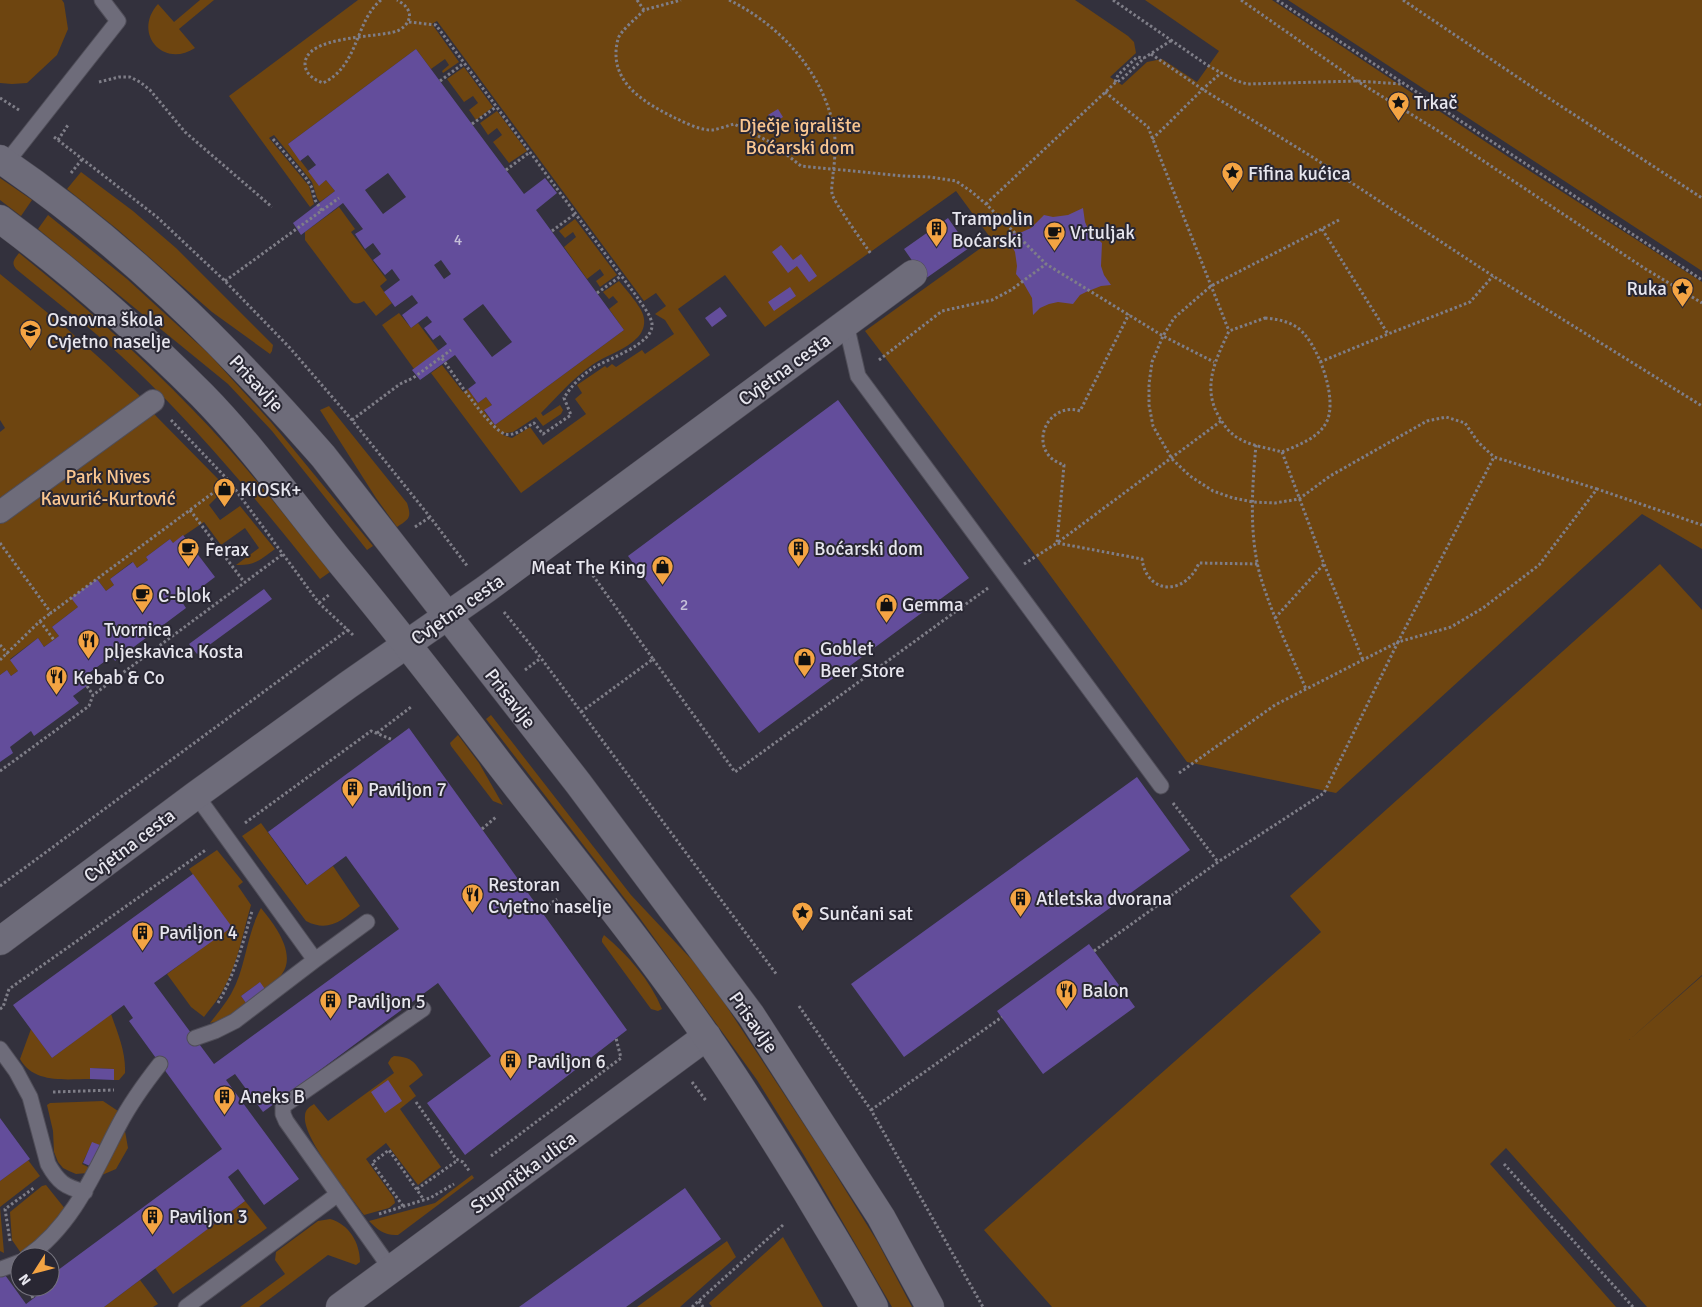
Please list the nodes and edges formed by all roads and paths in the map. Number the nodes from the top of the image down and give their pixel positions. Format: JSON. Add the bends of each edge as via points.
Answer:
{"nodes":[{"id":1,"x":102,"y":0,"type":"edge"},
{"id":2,"x":382,"y":0,"type":"edge"},
{"id":3,"x":397,"y":0,"type":"edge"},
{"id":4,"x":637,"y":0,"type":"edge"},
{"id":5,"x":681,"y":0,"type":"edge"},
{"id":6,"x":729,"y":0,"type":"edge"},
{"id":7,"x":1112,"y":0,"type":"edge"},
{"id":8,"x":1241,"y":0,"type":"edge"},
{"id":9,"x":1277,"y":0,"type":"edge"},
{"id":10,"x":1403,"y":0,"type":"edge"},
{"id":11,"x":644,"y":10,"type":"junction"},
{"id":12,"x":409,"y":22,"type":"junction"},
{"id":13,"x":360,"y":37,"type":"junction"},
{"id":14,"x":1172,"y":40,"type":"junction"},
{"id":15,"x":1151,"y":54,"type":"junction"},
{"id":16,"x":464,"y":63,"type":"junction"},
{"id":17,"x":1221,"y":73,"type":"junction"},
{"id":18,"x":440,"y":81,"type":"dead end"},
{"id":19,"x":1357,"y":82,"type":"junction"},
{"id":20,"x":1404,"y":84,"type":"junction"},
{"id":21,"x":94,"y":86,"type":"dead end"},
{"id":22,"x":1202,"y":88,"type":"junction"},
{"id":23,"x":1105,"y":92,"type":"junction"},
{"id":24,"x":0,"y":98,"type":"edge"},
{"id":25,"x":496,"y":107,"type":"junction"},
{"id":26,"x":23,"y":113,"type":"dead end"},
{"id":27,"x":69,"y":124,"type":"dead end"},
{"id":28,"x":472,"y":124,"type":"dead end"},
{"id":29,"x":52,"y":136,"type":"dead end"},
{"id":30,"x":273,"y":139,"type":"dead end"},
{"id":31,"x":1152,"y":139,"type":"junction"},
{"id":32,"x":58,"y":140,"type":"junction"},
{"id":33,"x":530,"y":152,"type":"junction"},
{"id":34,"x":83,"y":158,"type":"junction"},
{"id":35,"x":3,"y":161,"type":"edge"},
{"id":36,"x":834,"y":168,"type":"junction"},
{"id":37,"x":506,"y":170,"type":"dead end"},
{"id":38,"x":68,"y":177,"type":"dead end"},
{"id":39,"x":339,"y":198,"type":"dead end"},
{"id":40,"x":1702,"y":198,"type":"edge"},
{"id":41,"x":986,"y":204,"type":"junction"},
{"id":42,"x":272,"y":207,"type":"dead end"},
{"id":43,"x":322,"y":211,"type":"junction"},
{"id":44,"x":575,"y":214,"type":"junction"},
{"id":45,"x":0,"y":219,"type":"edge"},
{"id":46,"x":1339,"y":220,"type":"dead end"},
{"id":47,"x":1322,"y":229,"type":"junction"},
{"id":48,"x":552,"y":231,"type":"dead end"},
{"id":49,"x":871,"y":254,"type":"dead end"},
{"id":50,"x":1046,"y":264,"type":"junction"},
{"id":51,"x":914,"y":274,"type":"dead end"},
{"id":52,"x":621,"y":276,"type":"junction"},
{"id":53,"x":1493,"y":276,"type":"junction"},
{"id":54,"x":1702,"y":280,"type":"edge"},
{"id":55,"x":225,"y":282,"type":"junction"},
{"id":56,"x":1211,"y":286,"type":"junction"},
{"id":57,"x":597,"y":293,"type":"dead end"},
{"id":58,"x":1702,"y":303,"type":"edge"},
{"id":59,"x":1129,"y":314,"type":"junction"},
{"id":60,"x":846,"y":324,"type":"junction"},
{"id":61,"x":1229,"y":331,"type":"junction"},
{"id":62,"x":1388,"y":334,"type":"junction"},
{"id":63,"x":1162,"y":336,"type":"junction"},
{"id":64,"x":451,"y":350,"type":"dead end"},
{"id":65,"x":441,"y":357,"type":"junction"},
{"id":66,"x":1214,"y":362,"type":"junction"},
{"id":67,"x":1320,"y":362,"type":"junction"},
{"id":68,"x":858,"y":376,"type":"junction"},
{"id":69,"x":153,"y":401,"type":"joint"},
{"id":70,"x":1702,"y":406,"type":"edge"},
{"id":71,"x":352,"y":420,"type":"junction"},
{"id":72,"x":1221,"y":421,"type":"junction"},
{"id":73,"x":1256,"y":445,"type":"junction"},
{"id":74,"x":1282,"y":452,"type":"junction"},
{"id":75,"x":1494,"y":457,"type":"junction"},
{"id":76,"x":1172,"y":459,"type":"junction"},
{"id":77,"x":229,"y":481,"type":"junction"},
{"id":78,"x":1597,"y":489,"type":"junction"},
{"id":79,"x":1299,"y":499,"type":"junction"},
{"id":80,"x":1252,"y":502,"type":"junction"},
{"id":81,"x":190,"y":510,"type":"junction"},
{"id":82,"x":0,"y":512,"type":"edge"},
{"id":83,"x":1702,"y":525,"type":"edge"},
{"id":84,"x":0,"y":542,"type":"edge"},
{"id":85,"x":1057,"y":543,"type":"junction"},
{"id":86,"x":283,"y":554,"type":"junction"},
{"id":87,"x":1258,"y":564,"type":"junction"},
{"id":88,"x":1324,"y":564,"type":"junction"},
{"id":89,"x":589,"y":570,"type":"dead end"},
{"id":90,"x":473,"y":573,"type":"dead end"},
{"id":91,"x":1005,"y":576,"type":"junction"},
{"id":92,"x":244,"y":582,"type":"junction"},
{"id":93,"x":503,"y":611,"type":"dead end"},
{"id":94,"x":51,"y":613,"type":"junction"},
{"id":95,"x":448,"y":616,"type":"junction"},
{"id":96,"x":1275,"y":618,"type":"junction"},
{"id":97,"x":40,"y":621,"type":"junction"},
{"id":98,"x":349,"y":629,"type":"junction"},
{"id":99,"x":353,"y":635,"type":"dead end"},
{"id":100,"x":54,"y":640,"type":"dead end"},
{"id":101,"x":1398,"y":642,"type":"junction"},
{"id":102,"x":0,"y":645,"type":"edge"},
{"id":103,"x":407,"y":645,"type":"junction"},
{"id":104,"x":8,"y":654,"type":"junction"},
{"id":105,"x":653,"y":659,"type":"junction"},
{"id":106,"x":0,"y":660,"type":"edge"},
{"id":107,"x":1363,"y":660,"type":"junction"},
{"id":108,"x":87,"y":686,"type":"dead end"},
{"id":109,"x":1306,"y":690,"type":"junction"},
{"id":110,"x":93,"y":694,"type":"junction"},
{"id":111,"x":411,"y":707,"type":"dead end"},
{"id":112,"x":581,"y":712,"type":"junction"},
{"id":113,"x":376,"y":734,"type":"junction"},
{"id":114,"x":393,"y":740,"type":"dead end"},
{"id":115,"x":0,"y":771,"type":"edge"},
{"id":116,"x":1161,"y":786,"type":"junction"},
{"id":117,"x":196,"y":796,"type":"junction"},
{"id":118,"x":496,"y":817,"type":"dead end"},
{"id":119,"x":482,"y":829,"type":"dead end"},
{"id":120,"x":226,"y":836,"type":"junction"},
{"id":121,"x":1218,"y":862,"type":"junction"},
{"id":122,"x":260,"y":884,"type":"junction"},
{"id":123,"x":0,"y":886,"type":"edge"},
{"id":124,"x":557,"y":899,"type":"dead end"},
{"id":125,"x":540,"y":911,"type":"dead end"},
{"id":126,"x":367,"y":922,"type":"dead end"},
{"id":127,"x":0,"y":941,"type":"edge"},
{"id":128,"x":1094,"y":951,"type":"dead end"},
{"id":129,"x":315,"y":960,"type":"junction"},
{"id":130,"x":777,"y":975,"type":"dead end"},
{"id":131,"x":799,"y":1006,"type":"dead end"},
{"id":132,"x":0,"y":1009,"type":"edge"},
{"id":133,"x":424,"y":1009,"type":"dead end"},
{"id":134,"x":1002,"y":1017,"type":"dead end"},
{"id":135,"x":707,"y":1036,"type":"junction"},
{"id":136,"x":198,"y":1037,"type":"joint"},
{"id":137,"x":616,"y":1038,"type":"dead end"},
{"id":138,"x":0,"y":1049,"type":"edge"},
{"id":139,"x":160,"y":1064,"type":"dead end"},
{"id":140,"x":5,"y":1067,"type":"edge"},
{"id":141,"x":688,"y":1077,"type":"dead end"},
{"id":142,"x":141,"y":1090,"type":"junction"},
{"id":143,"x":27,"y":1092,"type":"junction"},
{"id":144,"x":416,"y":1102,"type":"dead end"},
{"id":145,"x":707,"y":1102,"type":"dead end"},
{"id":146,"x":872,"y":1110,"type":"junction"},
{"id":147,"x":490,"y":1157,"type":"dead end"},
{"id":148,"x":458,"y":1159,"type":"junction"},
{"id":149,"x":1504,"y":1164,"type":"dead end"},
{"id":150,"x":474,"y":1169,"type":"dead end"},
{"id":151,"x":470,"y":1172,"type":"junction"},
{"id":152,"x":53,"y":1173,"type":"junction"},
{"id":153,"x":463,"y":1177,"type":"dead end"},
{"id":154,"x":456,"y":1182,"type":"dead end"},
{"id":155,"x":417,"y":1189,"type":"junction"},
{"id":156,"x":85,"y":1192,"type":"junction"},
{"id":157,"x":338,"y":1194,"type":"junction"},
{"id":158,"x":424,"y":1200,"type":"junction"},
{"id":159,"x":403,"y":1206,"type":"junction"},
{"id":160,"x":357,"y":1221,"type":"junction"},
{"id":161,"x":783,"y":1225,"type":"dead end"},
{"id":162,"x":40,"y":1247,"type":"edge"},
{"id":163,"x":10,"y":1256,"type":"edge"},
{"id":164,"x":391,"y":1269,"type":"junction"},
{"id":165,"x":699,"y":1301,"type":"junction"},
{"id":166,"x":186,"y":1307,"type":"edge"},
{"id":167,"x":340,"y":1307,"type":"edge"},
{"id":168,"x":692,"y":1307,"type":"edge"},
{"id":169,"x":703,"y":1307,"type":"edge"},
{"id":170,"x":874,"y":1307,"type":"edge"},
{"id":171,"x":930,"y":1307,"type":"edge"},
{"id":172,"x":983,"y":1307,"type":"edge"},
{"id":173,"x":1633,"y":1307,"type":"edge"}],
"edges":[{"from":1,"to":35,"type":"lane","name":"Prisavlje","via":[[118,21]]},
{"from":2,"to":13,"type":"path","via":[[370,13]]},
{"from":3,"to":12,"type":"path","via":[[406,7]]},
{"from":4,"to":11,"type":"path"},
{"from":5,"to":11,"type":"path"},
{"from":6,"to":36,"type":"path","via":[[775,30],[804,60],[823,94],[834,130]]},
{"from":7,"to":14,"type":"path"},
{"from":8,"to":19,"type":"path"},
{"from":9,"to":20,"type":"path"},
{"from":10,"to":40,"type":"path"},
{"from":11,"to":36,"type":"path","via":[[619,37],[616,59],[622,78],[636,95],[656,109],[690,125],[711,130],[734,124],[772,143],[800,166]]},
{"from":12,"to":13,"type":"path","via":[[398,31]]},
{"from":12,"to":16,"type":"path","via":[[436,25]]},
{"from":13,"to":13,"type":"path","via":[[335,40],[316,48],[307,57],[308,74],[323,83],[333,79]]},
{"from":14,"to":15,"type":"path"},
{"from":14,"to":17,"type":"path"},
{"from":15,"to":22,"type":"path"},
{"from":15,"to":23,"type":"path"},
{"from":16,"to":18,"type":"path"},
{"from":16,"to":25,"type":"path"},
{"from":17,"to":19,"type":"path","via":[[1247,84]]},
{"from":17,"to":22,"type":"path"},
{"from":19,"to":20,"type":"path"},
{"from":19,"to":58,"type":"path","via":[[1440,132]]},
{"from":20,"to":54,"type":"path"},
{"from":21,"to":42,"type":"path","via":[[119,77],[130,77],[140,82],[185,132]]},
{"from":22,"to":31,"type":"path","via":[[1181,113]]},
{"from":22,"to":53,"type":"path"},
{"from":23,"to":31,"type":"path","via":[[1148,127]]},
{"from":23,"to":41,"type":"path"},
{"from":24,"to":26,"type":"path"},
{"from":25,"to":28,"type":"path"},
{"from":25,"to":33,"type":"path"},
{"from":27,"to":32,"type":"path"},
{"from":29,"to":32,"type":"path"},
{"from":30,"to":43,"type":"path","via":[[306,178]]},
{"from":31,"to":56,"type":"path"},
{"from":32,"to":34,"type":"path"},
{"from":33,"to":37,"type":"path"},
{"from":33,"to":44,"type":"path"},
{"from":34,"to":38,"type":"path"},
{"from":34,"to":55,"type":"path","via":[[157,217]]},
{"from":35,"to":95,"type":"street","name":"Prisavlje","via":[[67,207],[137,264],[198,321],[323,456]]},
{"from":36,"to":41,"type":"path","via":[[956,181]]},
{"from":36,"to":49,"type":"path","via":[[832,195]]},
{"from":39,"to":43,"type":"path"},
{"from":41,"to":50,"type":"path"},
{"from":43,"to":55,"type":"path"},
{"from":44,"to":48,"type":"path"},
{"from":44,"to":52,"type":"path"},
{"from":45,"to":103,"type":"street","via":[[131,327],[204,397]]},
{"from":46,"to":47,"type":"path"},
{"from":47,"to":56,"type":"path"},
{"from":47,"to":62,"type":"path"},
{"from":50,"to":59,"type":"path"},
{"from":50,"to":68,"type":"path","via":[[992,300],[942,311]]},
{"from":51,"to":60,"type":"street","name":"Cvjetna cesta"},
{"from":52,"to":57,"type":"path"},
{"from":52,"to":65,"type":"path","via":[[651,318],[653,326],[638,345],[580,379],[564,398],[571,415],[544,434],[534,423],[506,435],[493,427]]},
{"from":53,"to":62,"type":"path","via":[[1470,302]]},
{"from":53,"to":70,"type":"path"},
{"from":55,"to":71,"type":"path","via":[[290,348]]},
{"from":56,"to":61,"type":"path"},
{"from":56,"to":63,"type":"path","via":[[1174,318]]},
{"from":59,"to":63,"type":"path"},
{"from":59,"to":85,"type":"path","via":[[1080,411],[1072,409],[1056,413],[1046,426],[1044,444],[1047,453],[1064,465]]},
{"from":60,"to":68,"type":"lane"},
{"from":60,"to":95,"type":"street","name":"Cvjetna cesta"},
{"from":61,"to":66,"type":"path"},
{"from":61,"to":67,"type":"path","via":[[1265,318],[1278,319],[1299,328]]},
{"from":62,"to":67,"type":"path"},
{"from":63,"to":66,"type":"path"},
{"from":63,"to":76,"type":"path","via":[[1152,362],[1149,405],[1154,426]]},
{"from":64,"to":65,"type":"path"},
{"from":65,"to":71,"type":"path"},
{"from":66,"to":72,"type":"path","via":[[1210,397]]},
{"from":67,"to":74,"type":"path","via":[[1331,396],[1327,421],[1307,441]]},
{"from":68,"to":91,"type":"lane"},
{"from":69,"to":77,"type":"path"},
{"from":69,"to":82,"type":"street"},
{"from":71,"to":90,"type":"path"},
{"from":72,"to":73,"type":"path","via":[[1239,439]]},
{"from":72,"to":76,"type":"path"},
{"from":73,"to":74,"type":"path"},
{"from":73,"to":80,"type":"path"},
{"from":74,"to":79,"type":"path"},
{"from":75,"to":78,"type":"path"},
{"from":75,"to":79,"type":"path","via":[[1465,423],[1446,417],[1436,419],[1427,421],[1330,476]]},
{"from":75,"to":101,"type":"path"},
{"from":76,"to":80,"type":"path","via":[[1213,491]]},
{"from":76,"to":85,"type":"path"},
{"from":77,"to":81,"type":"path"},
{"from":77,"to":86,"type":"path"},
{"from":78,"to":83,"type":"path"},
{"from":78,"to":101,"type":"path","via":[[1539,565],[1483,608],[1451,627]]},
{"from":79,"to":80,"type":"path"},
{"from":79,"to":88,"type":"path"},
{"from":80,"to":87,"type":"path"},
{"from":81,"to":92,"type":"path"},
{"from":81,"to":94,"type":"path"},
{"from":84,"to":94,"type":"path"},
{"from":85,"to":87,"type":"path","via":[[1142,559],[1152,580],[1168,587],[1180,586],[1189,580],[1199,563]]},
{"from":85,"to":91,"type":"path"},
{"from":86,"to":92,"type":"path"},
{"from":86,"to":98,"type":"path","via":[[319,603]]},
{"from":87,"to":96,"type":"path"},
{"from":88,"to":96,"type":"path"},
{"from":88,"to":107,"type":"path"},
{"from":89,"to":105,"type":"path"},
{"from":91,"to":105,"type":"path","via":[[735,772]]},
{"from":91,"to":116,"type":"lane"},
{"from":92,"to":110,"type":"path"},
{"from":93,"to":112,"type":"path"},
{"from":94,"to":97,"type":"path"},
{"from":95,"to":103,"type":"street","name":"Cvjetna cesta"},
{"from":95,"to":171,"type":"street","name":"Prisavlje","via":[[578,783],[751,1015],[881,1217]]},
{"from":96,"to":109,"type":"path"},
{"from":97,"to":100,"type":"path"},
{"from":97,"to":104,"type":"path"},
{"from":98,"to":99,"type":"path"},
{"from":98,"to":123,"type":"path"},
{"from":101,"to":107,"type":"path"},
{"from":101,"to":121,"type":"path","via":[[1324,793]]},
{"from":102,"to":104,"type":"path"},
{"from":103,"to":117,"type":"street","name":"Cvjetna cesta"},
{"from":103,"to":135,"type":"street"},
{"from":104,"to":106,"type":"path"},
{"from":105,"to":112,"type":"path"},
{"from":107,"to":109,"type":"path"},
{"from":108,"to":110,"type":"path"},
{"from":109,"to":116,"type":"path","via":[[1275,706]]},
{"from":110,"to":115,"type":"path","via":[[89,706]]},
{"from":111,"to":113,"type":"path"},
{"from":112,"to":130,"type":"path"},
{"from":113,"to":114,"type":"path"},
{"from":113,"to":120,"type":"path","via":[[371,731]]},
{"from":116,"to":121,"type":"path"},
{"from":117,"to":120,"type":"lane"},
{"from":117,"to":127,"type":"street","name":"Cvjetna cesta"},
{"from":118,"to":119,"type":"path"},
{"from":120,"to":122,"type":"lane"},
{"from":120,"to":132,"type":"path","via":[[9,989]]},
{"from":121,"to":128,"type":"path"},
{"from":122,"to":129,"type":"lane"},
{"from":122,"to":136,"type":"path","via":[[227,988]]},
{"from":124,"to":125,"type":"path"},
{"from":126,"to":129,"type":"lane"},
{"from":129,"to":136,"type":"lane","via":[[235,1021]]},
{"from":131,"to":146,"type":"path"},
{"from":133,"to":157,"type":"lane","via":[[283,1106],[282,1114],[286,1121]]},
{"from":134,"to":146,"type":"path"},
{"from":135,"to":164,"type":"street","name":"Stupnička ulica"},
{"from":135,"to":170,"type":"street","via":[[791,1167]]},
{"from":137,"to":147,"type":"path","via":[[621,1058]]},
{"from":138,"to":140,"type":"lane"},
{"from":139,"to":142,"type":"lane"},
{"from":140,"to":143,"type":"lane"},
{"from":141,"to":145,"type":"path"},
{"from":142,"to":143,"type":"path"},
{"from":142,"to":156,"type":"lane","via":[[120,1123]]},
{"from":143,"to":152,"type":"lane"},
{"from":144,"to":148,"type":"path"},
{"from":146,"to":172,"type":"path"},
{"from":148,"to":151,"type":"path"},
{"from":148,"to":155,"type":"path"},
{"from":149,"to":173,"type":"path"},
{"from":150,"to":151,"type":"path"},
{"from":151,"to":153,"type":"path"},
{"from":152,"to":156,"type":"lane","via":[[57,1180],[70,1188]]},
{"from":152,"to":163,"type":"path","via":[[5,1209]]},
{"from":154,"to":158,"type":"path"},
{"from":155,"to":158,"type":"path"},
{"from":155,"to":159,"type":"path","via":[[389,1150],[372,1163]]},
{"from":156,"to":162,"type":"lane","via":[[60,1228]]},
{"from":157,"to":160,"type":"lane"},
{"from":157,"to":166,"type":"lane"},
{"from":158,"to":159,"type":"path"},
{"from":159,"to":160,"type":"path"},
{"from":160,"to":164,"type":"lane"},
{"from":161,"to":165,"type":"path"},
{"from":164,"to":167,"type":"street","name":"Stupnička ulica"},
{"from":165,"to":168,"type":"path"},
{"from":165,"to":169,"type":"path"}]}
